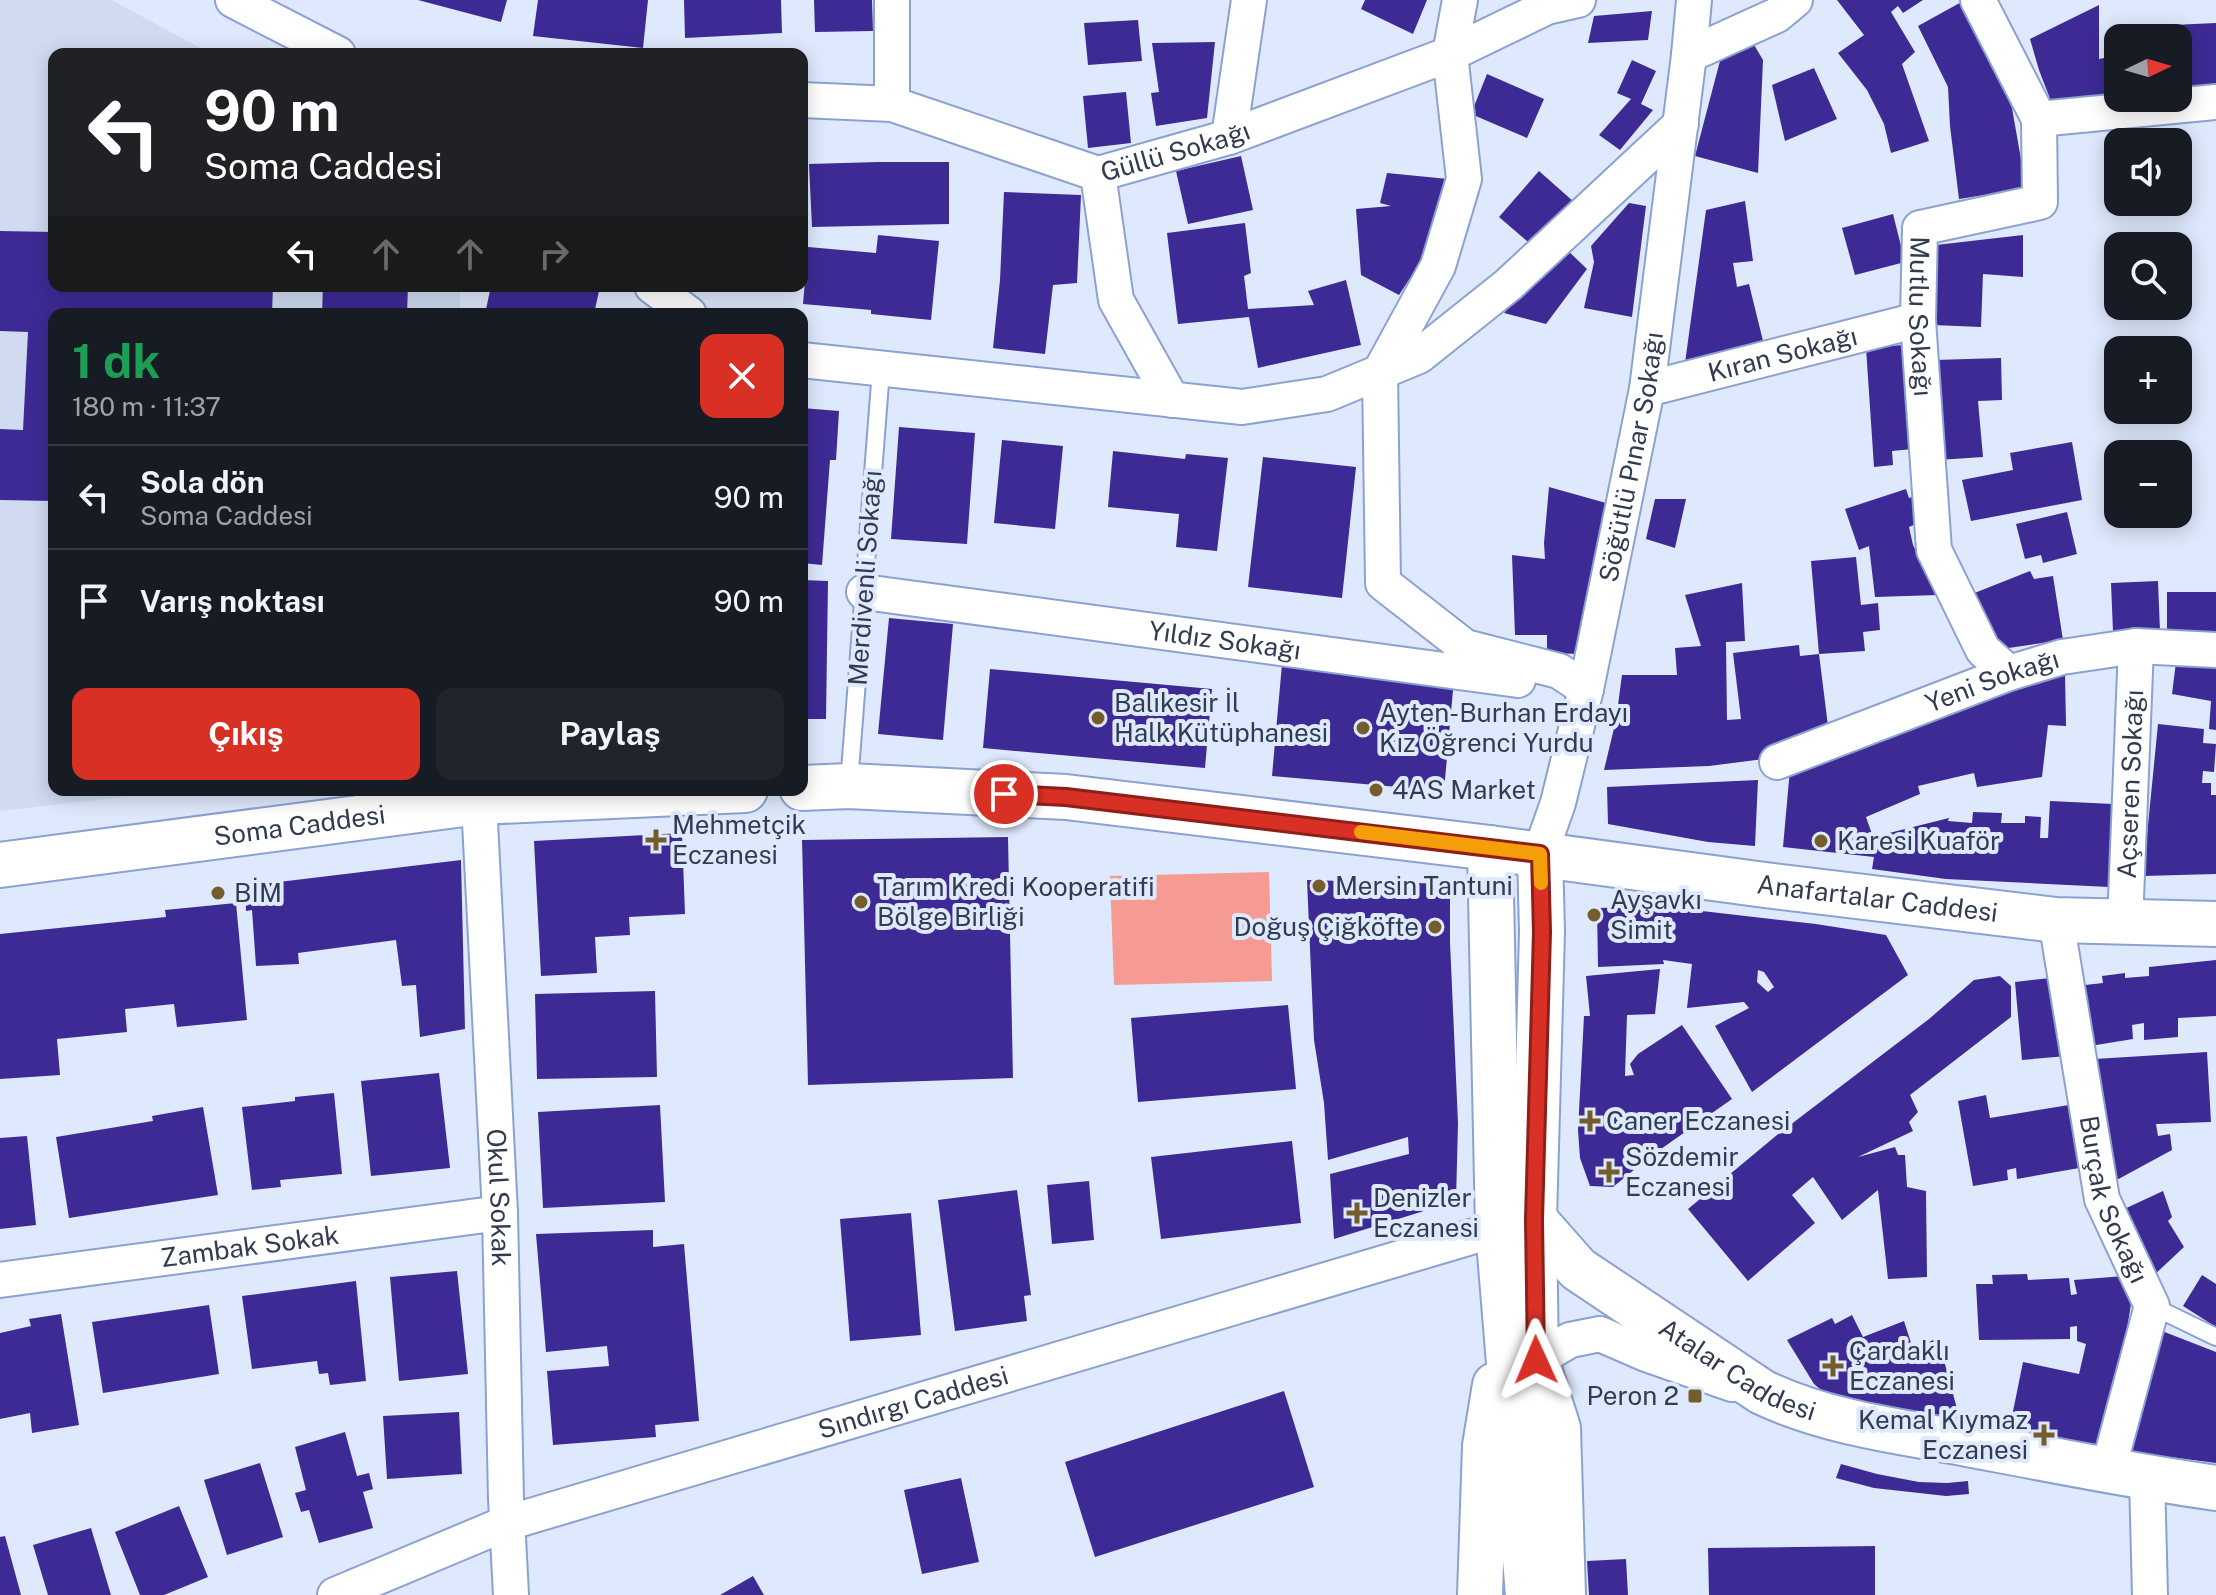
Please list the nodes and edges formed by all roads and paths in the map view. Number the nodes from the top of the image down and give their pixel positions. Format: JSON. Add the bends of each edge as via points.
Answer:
{"nodes":[{"id":1,"x":233,"y":0,"type":"edge"},
{"id":2,"x":892,"y":0,"type":"edge"},
{"id":3,"x":1249,"y":0,"type":"edge"},
{"id":4,"x":1460,"y":0,"type":"edge"},
{"id":5,"x":1578,"y":0,"type":"edge"},
{"id":6,"x":1694,"y":0,"type":"edge"},
{"id":7,"x":1795,"y":0,"type":"edge"},
{"id":8,"x":1978,"y":0,"type":"edge"},
{"id":9,"x":326,"y":48,"type":"edge"},
{"id":10,"x":1450,"y":54,"type":"junction"},
{"id":11,"x":1689,"y":55,"type":"junction"},
{"id":12,"x":808,"y":100,"type":"edge"},
{"id":13,"x":2216,"y":102,"type":"edge"},
{"id":14,"x":892,"y":104,"type":"junction"},
{"id":15,"x":2039,"y":119,"type":"junction"},
{"id":16,"x":1681,"y":124,"type":"junction"},
{"id":17,"x":1229,"y":137,"type":"junction"},
{"id":18,"x":1098,"y":174,"type":"junction"},
{"id":19,"x":660,"y":292,"type":"edge"},
{"id":20,"x":681,"y":308,"type":"edge"},
{"id":21,"x":1918,"y":320,"type":"junction"},
{"id":22,"x":808,"y":361,"type":"edge"},
{"id":23,"x":881,"y":370,"type":"junction"},
{"id":24,"x":1380,"y":372,"type":"junction"},
{"id":25,"x":1647,"y":389,"type":"junction"},
{"id":26,"x":1172,"y":400,"type":"junction"},
{"id":27,"x":864,"y":592,"type":"junction"},
{"id":28,"x":2136,"y":646,"type":"junction"},
{"id":29,"x":2216,"y":650,"type":"edge"},
{"id":30,"x":2009,"y":673,"type":"junction"},
{"id":31,"x":1586,"y":689,"type":"junction"},
{"id":32,"x":1777,"y":762,"type":"dead end"},
{"id":33,"x":849,"y":786,"type":"junction"},
{"id":34,"x":808,"y":788,"type":"edge"},
{"id":35,"x":612,"y":796,"type":"edge"},
{"id":36,"x":479,"y":802,"type":"junction"},
{"id":37,"x":1490,"y":848,"type":"junction"},
{"id":38,"x":1540,"y":854,"type":"junction"},
{"id":39,"x":0,"y":865,"type":"edge"},
{"id":40,"x":2056,"y":920,"type":"junction"},
{"id":41,"x":2125,"y":924,"type":"junction"},
{"id":42,"x":2216,"y":924,"type":"edge"},
{"id":43,"x":500,"y":1213,"type":"junction"},
{"id":44,"x":1516,"y":1224,"type":"junction"},
{"id":45,"x":0,"y":1280,"type":"edge"},
{"id":46,"x":2152,"y":1306,"type":"junction"},
{"id":47,"x":1506,"y":1319,"type":"junction"},
{"id":48,"x":2216,"y":1337,"type":"edge"},
{"id":49,"x":1536,"y":1360,"type":"junction"},
{"id":50,"x":1762,"y":1392,"type":"junction"},
{"id":51,"x":2128,"y":1474,"type":"junction"},
{"id":52,"x":2216,"y":1488,"type":"edge"},
{"id":53,"x":507,"y":1523,"type":"junction"},
{"id":54,"x":1527,"y":1576,"type":"edge"},
{"id":55,"x":335,"y":1595,"type":"edge"},
{"id":56,"x":511,"y":1595,"type":"edge"},
{"id":57,"x":1480,"y":1595,"type":"edge"},
{"id":58,"x":1563,"y":1595,"type":"edge"},
{"id":59,"x":2150,"y":1595,"type":"edge"}],
"edges":[{"from":1,"to":9,"type":"street"},
{"from":2,"to":14,"type":"street"},
{"from":3,"to":17,"type":"street"},
{"from":4,"to":10,"type":"street"},
{"from":5,"to":10,"type":"street","name":"Güllü Sokağı","via":[[1547,7]]},
{"from":6,"to":11,"type":"street","name":"Söğütlü Pınar Sokağı"},
{"from":7,"to":11,"type":"street","via":[[1777,15]]},
{"from":8,"to":15,"type":"street","name":"Mutlu Sokağı"},
{"from":10,"to":17,"type":"street","name":"Güllü Sokağı"},
{"from":10,"to":24,"type":"street","via":[[1464,179],[1438,266]]},
{"from":11,"to":16,"type":"street","name":"Söğütlü Pınar Sokağı"},
{"from":12,"to":14,"type":"street","name":"Güllü Sokağı"},
{"from":13,"to":15,"type":"street"},
{"from":14,"to":18,"type":"street","name":"Güllü Sokağı"},
{"from":15,"to":21,"type":"street","name":"Mutlu Sokağı","via":[[2040,202],[1920,228]]},
{"from":16,"to":24,"type":"street","via":[[1508,285],[1419,356]]},
{"from":16,"to":25,"type":"street","name":"Söğütlü Pınar Sokağı"},
{"from":17,"to":18,"type":"street","name":"Güllü Sokağı"},
{"from":18,"to":26,"type":"street","via":[[1116,300]]},
{"from":19,"to":20,"type":"street"},
{"from":21,"to":25,"type":"street","name":"Kıran Sokağı"},
{"from":21,"to":30,"type":"street","name":"Mutlu Sokağı","via":[[1934,550],[1983,650]]},
{"from":22,"to":23,"type":"street"},
{"from":23,"to":26,"type":"street"},
{"from":23,"to":27,"type":"lane","name":"Merdivenli Sokağı"},
{"from":24,"to":26,"type":"street","via":[[1327,394],[1242,407]]},
{"from":24,"to":31,"type":"street","via":[[1383,583],[1465,647],[1559,671]]},
{"from":25,"to":31,"type":"street","name":"Söğütlü Pınar Sokağı"},
{"from":27,"to":31,"type":"street","name":"Yıldız Sokağı"},
{"from":27,"to":33,"type":"lane","name":"Merdivenli Sokağı"},
{"from":28,"to":29,"type":"street","name":"Yeni Sokağı"},
{"from":28,"to":30,"type":"street","name":"Yeni Sokağı","via":[[2062,657]]},
{"from":28,"to":41,"type":"street","name":"Açseren Sokağı"},
{"from":30,"to":32,"type":"street","name":"Yeni Sokağı"},
{"from":31,"to":38,"type":"street","name":"Söğütlü Pınar Sokağı"},
{"from":33,"to":34,"type":"main road"},
{"from":33,"to":37,"type":"main road","via":[[1066,797]]},
{"from":35,"to":36,"type":"main road","name":"Soma Caddesi"},
{"from":36,"to":39,"type":"main road","name":"Soma Caddesi"},
{"from":36,"to":43,"type":"street","name":"Okul Sokak"},
{"from":37,"to":38,"type":"main road"},
{"from":37,"to":44,"type":"main road"},
{"from":38,"to":40,"type":"main road","name":"Anafartalar Caddesi"},
{"from":38,"to":44,"type":"main road","via":[[1542,932]]},
{"from":40,"to":41,"type":"main road","name":"Anafartalar Caddesi"},
{"from":40,"to":46,"type":"street","name":"Burçak Sokağı","via":[[2102,1199]]},
{"from":41,"to":42,"type":"main road","name":"Anafartalar Caddesi"},
{"from":43,"to":45,"type":"street","name":"Zambak Sokak"},
{"from":43,"to":53,"type":"street","name":"Okul Sokak"},
{"from":44,"to":47,"type":"main road"},
{"from":44,"to":49,"type":"main road"},
{"from":44,"to":50,"type":"main road","name":"Atalar Caddesi"},
{"from":44,"to":53,"type":"street","name":"Sındırgı Caddesi"},
{"from":46,"to":48,"type":"lane"},
{"from":46,"to":51,"type":"street","name":"Burçak Sokağı"},
{"from":47,"to":54,"type":"main road"},
{"from":47,"to":57,"type":"main road","via":[[1485,1446]]},
{"from":49,"to":50,"type":"street","via":[[1570,1340],[1600,1334],[1722,1382]]},
{"from":49,"to":54,"type":"main road"},
{"from":49,"to":58,"type":"main road","via":[[1558,1428]]},
{"from":50,"to":51,"type":"main road","name":"Atalar Caddesi","via":[[1793,1407],[1852,1423]]},
{"from":51,"to":52,"type":"main road","name":"Atalar Caddesi"},
{"from":51,"to":59,"type":"street","name":"Burçak Sokağı"},
{"from":53,"to":55,"type":"street","name":"Sındırgı Caddesi"},
{"from":53,"to":56,"type":"street","name":"Okul Sokak"}]}
